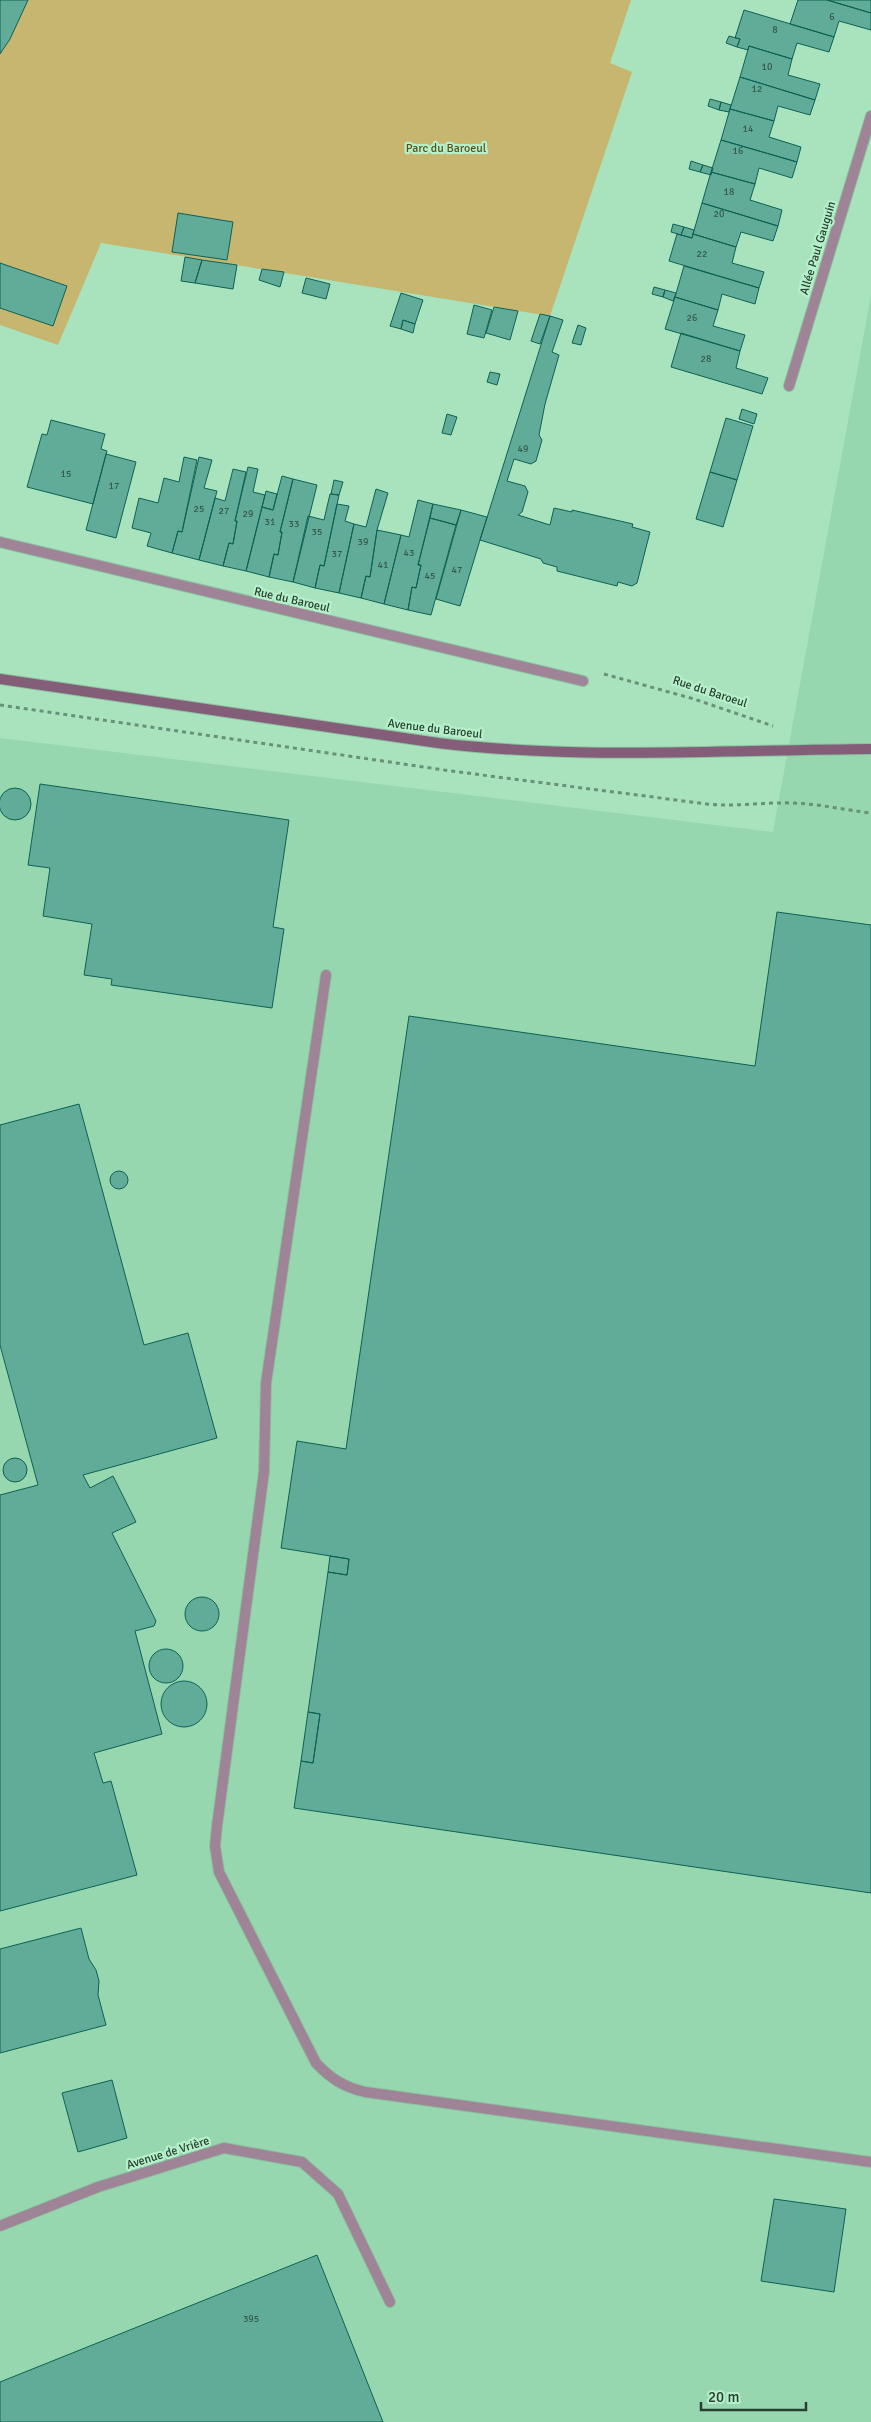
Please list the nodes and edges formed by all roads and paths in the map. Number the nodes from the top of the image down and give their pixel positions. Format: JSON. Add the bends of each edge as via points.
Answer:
{"nodes":[{"id":1,"x":871,"y":116,"type":"edge"},
{"id":2,"x":789,"y":386,"type":"dead end"},
{"id":3,"x":0,"y":542,"type":"edge"},
{"id":4,"x":0,"y":679,"type":"edge"},
{"id":5,"x":581,"y":680,"type":"joint"},
{"id":6,"x":777,"y":727,"type":"dead end"},
{"id":7,"x":871,"y":749,"type":"edge"},
{"id":8,"x":326,"y":975,"type":"dead end"},
{"id":9,"x":871,"y":2162,"type":"edge"},
{"id":10,"x":0,"y":2226,"type":"edge"},
{"id":11,"x":390,"y":2302,"type":"dead end"}],
"edges":[{"from":1,"to":2,"type":"street","name":"Allée Paul Gauguin"},
{"from":3,"to":5,"type":"street","name":"Rue du Baroeul"},
{"from":4,"to":7,"type":"main road","name":"Avenue du Baroeul","via":[[500,749],[620,753]]},
{"from":5,"to":6,"type":"path","name":"Rue du Baroeul","via":[[581,668],[694,699]]},
{"from":8,"to":9,"type":"street","via":[[266,1383],[264,1472],[217,1826],[215,1846],[219,1872],[316,2063],[336,2082],[348,2088]]},
{"from":10,"to":11,"type":"street","name":"Avenue de Vrière","via":[[98,2187],[224,2148],[302,2162],[338,2194]]}]}
